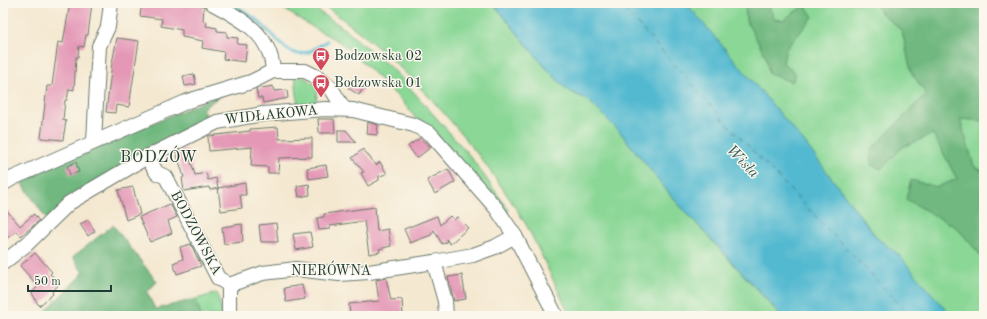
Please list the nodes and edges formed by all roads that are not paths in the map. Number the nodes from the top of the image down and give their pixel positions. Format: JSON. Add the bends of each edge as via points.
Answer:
{"nodes":[{"id":1,"x":110,"y":3,"type":"edge"},
{"id":2,"x":212,"y":3,"type":"edge"},
{"id":3,"x":273,"y":71,"type":"junction"},
{"id":4,"x":344,"y":109,"type":"junction"},
{"id":5,"x":94,"y":141,"type":"junction"},
{"id":6,"x":147,"y":156,"type":"junction"},
{"id":7,"x":8,"y":181,"type":"edge"},
{"id":8,"x":515,"y":236,"type":"junction"},
{"id":9,"x":434,"y":262,"type":"junction"},
{"id":10,"x":3,"y":263,"type":"edge"},
{"id":11,"x":229,"y":285,"type":"junction"},
{"id":12,"x":229,"y":316,"type":"edge"},
{"id":13,"x":446,"y":316,"type":"edge"},
{"id":14,"x":556,"y":316,"type":"edge"}],
"edges":[{"from":1,"to":5,"type":"street","via":[[108,27],[99,46]]},
{"from":2,"to":3,"type":"street","via":[[242,19],[255,31],[267,46]]},
{"from":3,"to":4,"type":"street","name":"WIDŁAKOWA","via":[[305,71],[321,79],[331,88]]},
{"from":3,"to":5,"type":"street","name":"WIDŁAKOWA","via":[[251,82],[188,101]]},
{"from":4,"to":6,"type":"street","name":"WIDŁAKOWA","via":[[263,114],[217,122]]},
{"from":4,"to":8,"type":"street","name":"WIDŁAKOWA","via":[[414,124],[431,134],[496,208]]},
{"from":5,"to":7,"type":"street","name":"WIDŁAKOWA"},
{"from":6,"to":10,"type":"street","name":"WIDŁAKOWA","via":[[69,203],[27,244]]},
{"from":6,"to":11,"type":"street","name":"BODZOWSKA","via":[[158,173],[166,177],[218,278]]},
{"from":8,"to":9,"type":"street","name":"NIERÓWNA","via":[[473,255]]},
{"from":8,"to":14,"type":"street","name":"WIDŁAKOWA"},
{"from":9,"to":11,"type":"street","name":"NIERÓWNA","via":[[339,274],[296,269],[263,273]]},
{"from":9,"to":13,"type":"street","via":[[445,301]]},
{"from":11,"to":12,"type":"street","name":"BODZOWSKA"}]}
